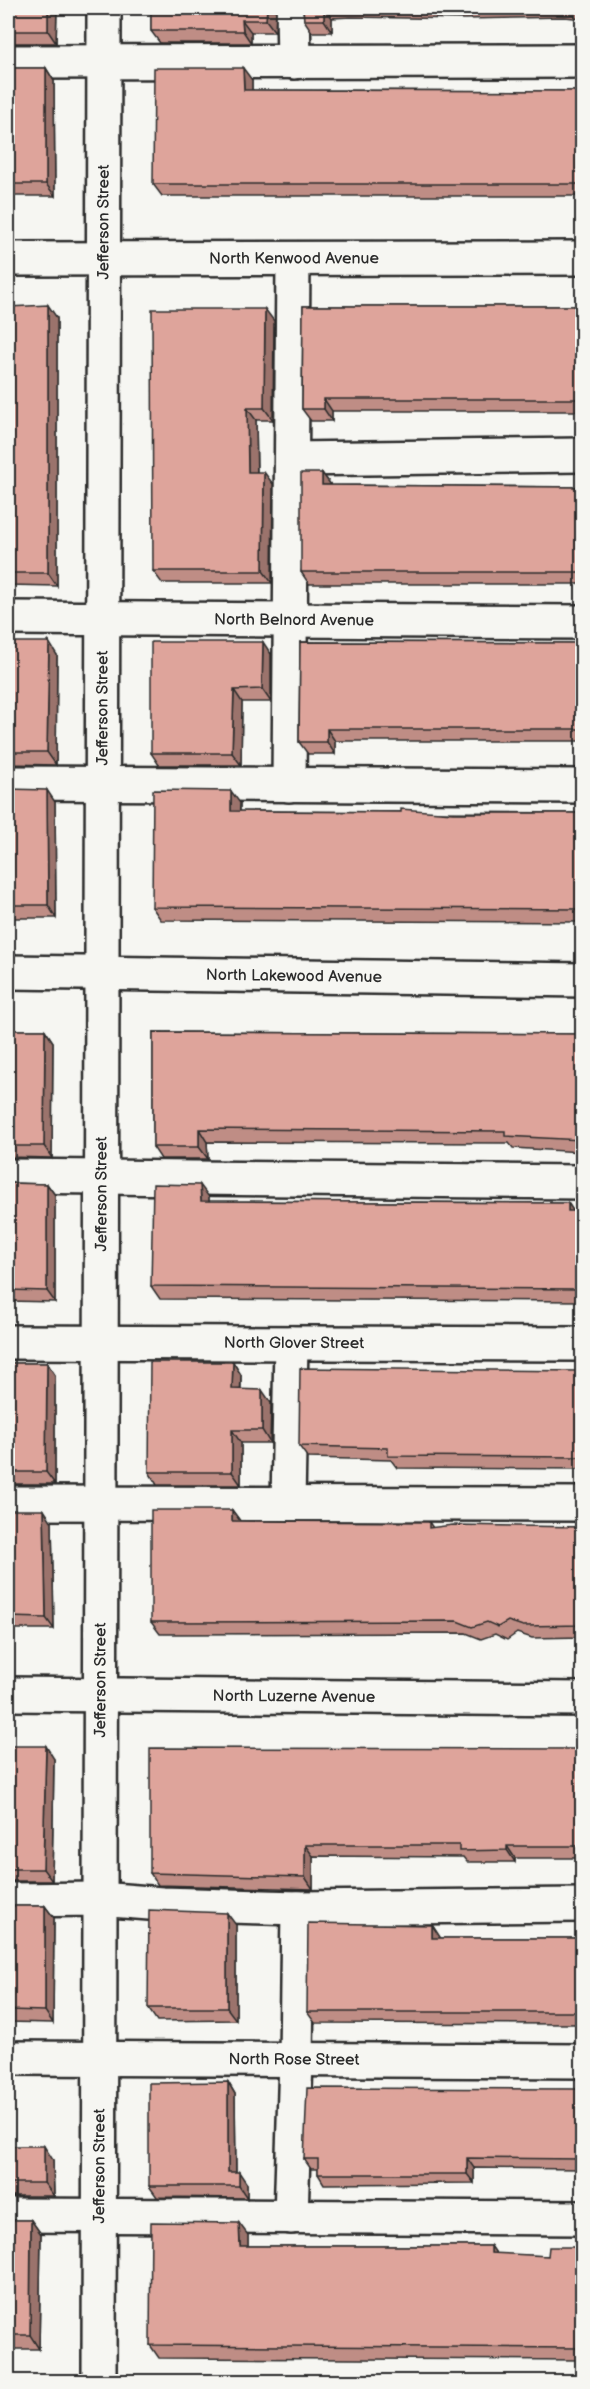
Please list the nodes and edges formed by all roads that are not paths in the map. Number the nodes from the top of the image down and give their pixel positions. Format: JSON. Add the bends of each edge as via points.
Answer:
{"nodes":[{"id":1,"x":104,"y":8,"type":"edge"},
{"id":2,"x":293,"y":8,"type":"edge"},
{"id":3,"x":582,"y":61,"type":"edge"},
{"id":4,"x":8,"y":62,"type":"edge"},
{"id":5,"x":104,"y":62,"type":"junction"},
{"id":6,"x":294,"y":62,"type":"junction"},
{"id":7,"x":582,"y":258,"type":"edge"},
{"id":8,"x":8,"y":259,"type":"edge"},
{"id":9,"x":103,"y":259,"type":"junction"},
{"id":10,"x":292,"y":259,"type":"junction"},
{"id":11,"x":582,"y":455,"type":"edge"},
{"id":12,"x":292,"y":459,"type":"junction"},
{"id":13,"x":8,"y":618,"type":"edge"},
{"id":14,"x":102,"y":620,"type":"junction"},
{"id":15,"x":291,"y":620,"type":"junction"},
{"id":16,"x":582,"y":622,"type":"edge"},
{"id":17,"x":8,"y":783,"type":"edge"},
{"id":18,"x":102,"y":783,"type":"junction"},
{"id":19,"x":289,"y":785,"type":"junction"},
{"id":20,"x":582,"y":786,"type":"edge"},
{"id":21,"x":8,"y":972,"type":"edge"},
{"id":22,"x":101,"y":972,"type":"junction"},
{"id":23,"x":582,"y":980,"type":"edge"},
{"id":24,"x":8,"y":1176,"type":"edge"},
{"id":25,"x":101,"y":1178,"type":"junction"},
{"id":26,"x":582,"y":1182,"type":"edge"},
{"id":27,"x":8,"y":1342,"type":"edge"},
{"id":28,"x":101,"y":1342,"type":"junction"},
{"id":29,"x":291,"y":1343,"type":"junction"},
{"id":30,"x":582,"y":1344,"type":"edge"},
{"id":31,"x":8,"y":1503,"type":"edge"},
{"id":32,"x":100,"y":1503,"type":"junction"},
{"id":33,"x":288,"y":1503,"type":"junction"},
{"id":34,"x":582,"y":1504,"type":"edge"},
{"id":35,"x":8,"y":1694,"type":"edge"},
{"id":36,"x":100,"y":1694,"type":"junction"},
{"id":37,"x":582,"y":1699,"type":"edge"},
{"id":38,"x":99,"y":1899,"type":"junction"},
{"id":39,"x":8,"y":1900,"type":"edge"},
{"id":40,"x":582,"y":1905,"type":"edge"},
{"id":41,"x":298,"y":1908,"type":"junction"},
{"id":42,"x":8,"y":2058,"type":"edge"},
{"id":43,"x":99,"y":2058,"type":"junction"},
{"id":44,"x":296,"y":2059,"type":"junction"},
{"id":45,"x":582,"y":2061,"type":"edge"},
{"id":46,"x":8,"y":2215,"type":"edge"},
{"id":47,"x":99,"y":2215,"type":"junction"},
{"id":48,"x":291,"y":2217,"type":"junction"},
{"id":49,"x":582,"y":2218,"type":"edge"},
{"id":50,"x":99,"y":2382,"type":"edge"}],
"edges":[{"from":1,"to":5,"type":"street","name":"Jefferson Street"},
{"from":2,"to":6,"type":"street"},
{"from":3,"to":6,"type":"street"},
{"from":4,"to":5,"type":"street"},
{"from":5,"to":6,"type":"street"},
{"from":5,"to":9,"type":"street","name":"Jefferson Street"},
{"from":7,"to":10,"type":"street","name":"North Kenwood Avenue"},
{"from":8,"to":9,"type":"street","name":"North Kenwood Avenue"},
{"from":9,"to":10,"type":"street","name":"North Kenwood Avenue"},
{"from":9,"to":14,"type":"street","name":"Jefferson Street"},
{"from":10,"to":12,"type":"street"},
{"from":11,"to":12,"type":"street"},
{"from":12,"to":15,"type":"street"},
{"from":13,"to":14,"type":"street","name":"North Belnord Avenue"},
{"from":14,"to":15,"type":"street","name":"North Belnord Avenue"},
{"from":14,"to":18,"type":"street","name":"Jefferson Street"},
{"from":15,"to":16,"type":"street","name":"North Belnord Avenue"},
{"from":15,"to":19,"type":"street"},
{"from":17,"to":18,"type":"street"},
{"from":18,"to":19,"type":"street"},
{"from":18,"to":22,"type":"street","name":"Jefferson Street"},
{"from":19,"to":20,"type":"street"},
{"from":21,"to":22,"type":"street","name":"North Lakewood Avenue"},
{"from":22,"to":23,"type":"street","name":"North Lakewood Avenue"},
{"from":22,"to":25,"type":"street","name":"Jefferson Street"},
{"from":24,"to":25,"type":"street"},
{"from":25,"to":26,"type":"street"},
{"from":25,"to":28,"type":"street","name":"Jefferson Street"},
{"from":27,"to":28,"type":"street","name":"North Glover Street"},
{"from":28,"to":29,"type":"street","name":"North Glover Street"},
{"from":28,"to":32,"type":"street","name":"Jefferson Street"},
{"from":29,"to":30,"type":"street","name":"North Glover Street"},
{"from":29,"to":33,"type":"street"},
{"from":31,"to":32,"type":"street"},
{"from":32,"to":33,"type":"street"},
{"from":32,"to":36,"type":"street","name":"Jefferson Street"},
{"from":33,"to":34,"type":"street"},
{"from":35,"to":36,"type":"street","name":"North Luzerne Avenue"},
{"from":36,"to":37,"type":"street","name":"North Luzerne Avenue"},
{"from":36,"to":38,"type":"street","name":"Jefferson Street"},
{"from":38,"to":39,"type":"street"},
{"from":38,"to":41,"type":"street"},
{"from":38,"to":43,"type":"street","name":"Jefferson Street"},
{"from":40,"to":41,"type":"street"},
{"from":41,"to":44,"type":"street"},
{"from":42,"to":43,"type":"street","name":"North Rose Street"},
{"from":43,"to":44,"type":"street","name":"North Rose Street"},
{"from":43,"to":47,"type":"street","name":"Jefferson Street"},
{"from":44,"to":45,"type":"street","name":"North Rose Street"},
{"from":44,"to":48,"type":"street"},
{"from":46,"to":47,"type":"street"},
{"from":47,"to":48,"type":"street"},
{"from":47,"to":50,"type":"street","name":"Jefferson Street"},
{"from":48,"to":49,"type":"street"}]}
